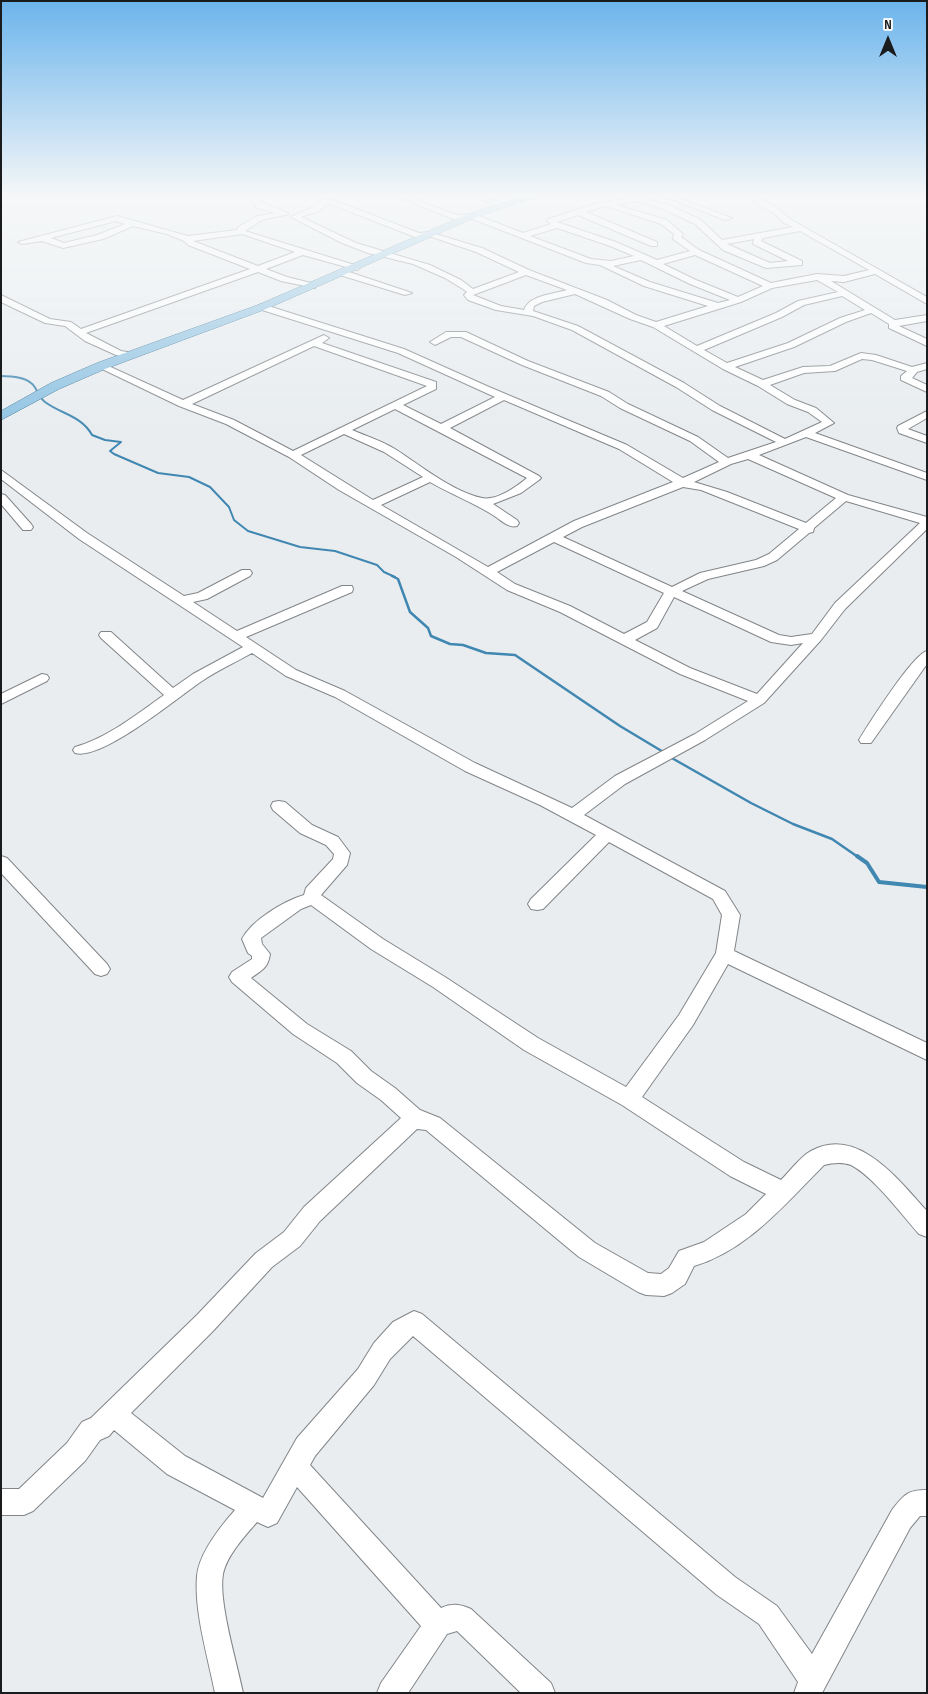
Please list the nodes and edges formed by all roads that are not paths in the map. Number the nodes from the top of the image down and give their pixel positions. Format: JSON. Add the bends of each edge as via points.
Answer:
{"nodes":[{"id":1,"x":238,"y":276,"type":"edge"},
{"id":2,"x":278,"y":276,"type":"edge"},
{"id":3,"x":336,"y":276,"type":"edge"},
{"id":4,"x":353,"y":276,"type":"edge"},
{"id":5,"x":448,"y":276,"type":"edge"},
{"id":6,"x":515,"y":276,"type":"edge"},
{"id":7,"x":539,"y":276,"type":"edge"},
{"id":8,"x":629,"y":276,"type":"edge"},
{"id":9,"x":683,"y":276,"type":"edge"},
{"id":10,"x":748,"y":276,"type":"edge"},
{"id":11,"x":798,"y":276,"type":"edge"},
{"id":12,"x":820,"y":276,"type":"edge"},
{"id":13,"x":835,"y":276,"type":"edge"},
{"id":14,"x":853,"y":276,"type":"edge"},
{"id":15,"x":885,"y":276,"type":"edge"},
{"id":16,"x":312,"y":286,"type":"junction"},
{"id":17,"x":770,"y":286,"type":"junction"},
{"id":18,"x":575,"y":291,"type":"junction"},
{"id":19,"x":472,"y":292,"type":"junction"},
{"id":20,"x":408,"y":293,"type":"dead end"},
{"id":21,"x":843,"y":293,"type":"junction"},
{"id":22,"x":1,"y":298,"type":"edge"},
{"id":23,"x":738,"y":300,"type":"junction"},
{"id":24,"x":927,"y":301,"type":"edge"},
{"id":25,"x":717,"y":306,"type":"junction"},
{"id":26,"x":262,"y":307,"type":"junction"},
{"id":27,"x":872,"y":310,"type":"junction"},
{"id":28,"x":528,"y":312,"type":"junction"},
{"id":29,"x":927,"y":318,"type":"edge"},
{"id":30,"x":898,"y":324,"type":"junction"},
{"id":31,"x":656,"y":325,"type":"junction"},
{"id":32,"x":339,"y":331,"type":"junction"},
{"id":33,"x":78,"y":333,"type":"junction"},
{"id":34,"x":434,"y":342,"type":"dead end"},
{"id":35,"x":314,"y":343,"type":"junction"},
{"id":36,"x":927,"y":343,"type":"edge"},
{"id":37,"x":698,"y":349,"type":"junction"},
{"id":38,"x":117,"y":357,"type":"junction"},
{"id":39,"x":101,"y":366,"type":"junction"},
{"id":40,"x":927,"y":366,"type":"edge"},
{"id":41,"x":726,"y":367,"type":"junction"},
{"id":42,"x":912,"y":370,"type":"junction"},
{"id":43,"x":762,"y":384,"type":"junction"},
{"id":44,"x":927,"y":389,"type":"edge"},
{"id":45,"x":504,"y":396,"type":"junction"},
{"id":46,"x":183,"y":404,"type":"junction"},
{"id":47,"x":396,"y":406,"type":"junction"},
{"id":48,"x":927,"y":414,"type":"edge"},
{"id":49,"x":1,"y":416,"type":"edge"},
{"id":50,"x":441,"y":428,"type":"junction"},
{"id":51,"x":346,"y":431,"type":"junction"},
{"id":52,"x":807,"y":434,"type":"junction"},
{"id":53,"x":927,"y":440,"type":"edge"},
{"id":54,"x":785,"y":443,"type":"junction"},
{"id":55,"x":294,"y":455,"type":"junction"},
{"id":56,"x":749,"y":455,"type":"junction"},
{"id":57,"x":727,"y":462,"type":"junction"},
{"id":58,"x":1,"y":472,"type":"edge"},
{"id":59,"x":927,"y":477,"type":"edge"},
{"id":60,"x":430,"y":478,"type":"junction"},
{"id":61,"x":682,"y":483,"type":"junction"},
{"id":62,"x":1,"y":497,"type":"edge"},
{"id":63,"x":844,"y":497,"type":"junction"},
{"id":64,"x":482,"y":502,"type":"junction"},
{"id":65,"x":374,"y":504,"type":"junction"},
{"id":66,"x":927,"y":522,"type":"edge"},
{"id":67,"x":513,"y":523,"type":"dead end"},
{"id":68,"x":27,"y":527,"type":"dead end"},
{"id":69,"x":809,"y":529,"type":"junction"},
{"id":70,"x":555,"y":538,"type":"junction"},
{"id":71,"x":488,"y":572,"type":"junction"},
{"id":72,"x":246,"y":573,"type":"dead end"},
{"id":73,"x":347,"y":589,"type":"dead end"},
{"id":74,"x":671,"y":592,"type":"junction"},
{"id":75,"x":180,"y":601,"type":"junction"},
{"id":76,"x":106,"y":635,"type":"dead end"},
{"id":77,"x":237,"y":636,"type":"junction"},
{"id":78,"x":816,"y":637,"type":"junction"},
{"id":79,"x":624,"y":640,"type":"junction"},
{"id":80,"x":254,"y":647,"type":"junction"},
{"id":81,"x":927,"y":656,"type":"edge"},
{"id":82,"x":42,"y":678,"type":"dead end"},
{"id":83,"x":173,"y":696,"type":"junction"},
{"id":84,"x":1,"y":700,"type":"edge"},
{"id":85,"x":759,"y":700,"type":"junction"},
{"id":86,"x":866,"y":740,"type":"dead end"},
{"id":87,"x":80,"y":750,"type":"dead end"},
{"id":88,"x":279,"y":806,"type":"dead end"},
{"id":89,"x":573,"y":816,"type":"junction"},
{"id":90,"x":606,"y":835,"type":"junction"},
{"id":91,"x":1,"y":862,"type":"edge"},
{"id":92,"x":313,"y":898,"type":"junction"},
{"id":93,"x":537,"y":904,"type":"dead end"},
{"id":94,"x":725,"y":954,"type":"junction"},
{"id":95,"x":101,"y":969,"type":"dead end"},
{"id":96,"x":927,"y":1052,"type":"edge"},
{"id":97,"x":629,"y":1100,"type":"junction"},
{"id":98,"x":417,"y":1120,"type":"junction"},
{"id":99,"x":783,"y":1192,"type":"junction"},
{"id":100,"x":927,"y":1227,"type":"edge"},
{"id":101,"x":114,"y":1414,"type":"junction"},
{"id":102,"x":295,"y":1468,"type":"junction"},
{"id":103,"x":1,"y":1502,"type":"edge"},
{"id":104,"x":927,"y":1503,"type":"edge"},
{"id":105,"x":254,"y":1506,"type":"junction"},
{"id":106,"x":438,"y":1625,"type":"junction"},
{"id":107,"x":811,"y":1686,"type":"edge"},
{"id":108,"x":229,"y":1693,"type":"edge"},
{"id":109,"x":391,"y":1693,"type":"edge"},
{"id":110,"x":541,"y":1693,"type":"edge"}],
"edges":[{"from":1,"to":33,"type":"street"},
{"from":2,"to":16,"type":"street"},
{"from":3,"to":16,"type":"main road"},
{"from":4,"to":20,"type":"street"},
{"from":5,"to":19,"type":"street"},
{"from":6,"to":19,"type":"street"},
{"from":7,"to":18,"type":"street"},
{"from":8,"to":25,"type":"street"},
{"from":9,"to":23,"type":"street"},
{"from":10,"to":17,"type":"street"},
{"from":11,"to":17,"type":"street"},
{"from":12,"to":21,"type":"street"},
{"from":13,"to":14,"type":"street"},
{"from":15,"to":24,"type":"street"},
{"from":16,"to":26,"type":"main road"},
{"from":17,"to":23,"type":"street"},
{"from":18,"to":28,"type":"street","via":[[539,300],[530,305]]},
{"from":18,"to":31,"type":"street"},
{"from":19,"to":28,"type":"street","via":[[468,297],[488,305]]},
{"from":21,"to":27,"type":"street"},
{"from":21,"to":37,"type":"street","via":[[800,303]]},
{"from":22,"to":33,"type":"street","via":[[48,320],[68,324]]},
{"from":23,"to":25,"type":"street"},
{"from":25,"to":31,"type":"street"},
{"from":26,"to":32,"type":"street"},
{"from":26,"to":38,"type":"main road","via":[[131,355]]},
{"from":27,"to":30,"type":"street"},
{"from":27,"to":41,"type":"street","via":[[791,345]]},
{"from":28,"to":54,"type":"street","via":[[575,328]]},
{"from":29,"to":30,"type":"street"},
{"from":30,"to":36,"type":"street","via":[[892,326]]},
{"from":31,"to":37,"type":"street"},
{"from":32,"to":35,"type":"street"},
{"from":32,"to":45,"type":"street","via":[[401,350]]},
{"from":33,"to":38,"type":"street"},
{"from":34,"to":57,"type":"street","via":[[449,334],[463,334],[525,363],[605,394],[694,439]]},
{"from":35,"to":46,"type":"street"},
{"from":35,"to":47,"type":"street","via":[[432,384],[430,389]]},
{"from":37,"to":41,"type":"street"},
{"from":38,"to":39,"type":"main road"},
{"from":39,"to":46,"type":"street"},
{"from":39,"to":49,"type":"main road","via":[[55,386]]},
{"from":40,"to":42,"type":"street"},
{"from":41,"to":43,"type":"street"},
{"from":42,"to":43,"type":"street","via":[[861,356],[832,370],[803,370]]},
{"from":42,"to":44,"type":"street","via":[[911,375],[904,378]]},
{"from":43,"to":52,"type":"street","via":[[828,420],[828,425]]},
{"from":45,"to":50,"type":"street"},
{"from":45,"to":61,"type":"street","via":[[622,447]]},
{"from":46,"to":55,"type":"street","via":[[230,422]]},
{"from":47,"to":50,"type":"street"},
{"from":47,"to":51,"type":"street"},
{"from":48,"to":53,"type":"street","via":[[902,428]]},
{"from":50,"to":64,"type":"street","via":[[535,478],[517,491],[497,500]]},
{"from":51,"to":55,"type":"street"},
{"from":51,"to":60,"type":"street","via":[[388,450]]},
{"from":52,"to":54,"type":"street"},
{"from":52,"to":59,"type":"street"},
{"from":54,"to":56,"type":"street"},
{"from":55,"to":65,"type":"street","via":[[342,488]]},
{"from":56,"to":57,"type":"street"},
{"from":56,"to":63,"type":"street"},
{"from":57,"to":61,"type":"street"},
{"from":58,"to":75,"type":"street","via":[[83,536]]},
{"from":60,"to":64,"type":"street"},
{"from":60,"to":65,"type":"street"},
{"from":61,"to":69,"type":"street","via":[[723,494]]},
{"from":61,"to":70,"type":"street","via":[[578,524]]},
{"from":62,"to":68,"type":"street"},
{"from":63,"to":66,"type":"street"},
{"from":63,"to":69,"type":"street"},
{"from":64,"to":67,"type":"street"},
{"from":65,"to":71,"type":"street"},
{"from":66,"to":78,"type":"street","via":[[840,606]]},
{"from":69,"to":74,"type":"street","via":[[767,560],[704,576]]},
{"from":70,"to":71,"type":"street"},
{"from":70,"to":74,"type":"street"},
{"from":71,"to":79,"type":"street","via":[[511,587],[565,608]]},
{"from":72,"to":75,"type":"street","via":[[202,596]]},
{"from":73,"to":77,"type":"street"},
{"from":74,"to":78,"type":"street","via":[[776,639],[792,641]]},
{"from":74,"to":79,"type":"street","via":[[652,625]]},
{"from":75,"to":77,"type":"street"},
{"from":76,"to":83,"type":"street"},
{"from":77,"to":80,"type":"street"},
{"from":78,"to":85,"type":"street"},
{"from":79,"to":85,"type":"street","via":[[685,671]]},
{"from":80,"to":83,"type":"street","via":[[198,677]]},
{"from":80,"to":89,"type":"street","via":[[291,673],[340,694],[470,767]]},
{"from":81,"to":86,"type":"street"},
{"from":82,"to":84,"type":"street"},
{"from":83,"to":87,"type":"street","via":[[133,724]]},
{"from":85,"to":89,"type":"street","via":[[700,737],[620,780]]},
{"from":88,"to":92,"type":"street","via":[[306,829],[332,841],[342,853],[341,861],[312,892]]},
{"from":89,"to":90,"type":"street"},
{"from":90,"to":93,"type":"street"},
{"from":90,"to":94,"type":"street","via":[[719,894],[731,915]]},
{"from":91,"to":95,"type":"street"},
{"from":92,"to":97,"type":"street","via":[[377,944],[531,1044]]},
{"from":92,"to":98,"type":"street","via":[[294,904],[255,933],[251,939],[261,954],[260,963],[238,977],[300,1030],[344,1057]]},
{"from":94,"to":96,"type":"street"},
{"from":94,"to":97,"type":"street","via":[[686,1020]]},
{"from":97,"to":99,"type":"street","via":[[737,1169]]},
{"from":98,"to":99,"type":"street","via":[[433,1124],[588,1250],[646,1284],[664,1285],[670,1281],[677,1276],[687,1258],[710,1252],[754,1221]]},
{"from":98,"to":101,"type":"street","via":[[411,1121],[312,1214],[292,1239],[264,1260]]},
{"from":99,"to":100,"type":"street","via":[[816,1158],[843,1154],[859,1159],[872,1170]]},
{"from":101,"to":103,"type":"street","via":[[91,1431],[76,1452],[24,1502]]},
{"from":101,"to":105,"type":"street","via":[[176,1465]]},
{"from":102,"to":105,"type":"street","via":[[268,1514]]},
{"from":102,"to":106,"type":"street"},
{"from":102,"to":107,"type":"street","via":[[306,1447],[366,1377],[382,1351],[401,1330],[414,1322],[726,1586],[768,1615]]},
{"from":104,"to":107,"type":"street","via":[[914,1503],[901,1519]]},
{"from":105,"to":108,"type":"street","via":[[217,1556],[210,1574],[211,1604]]},
{"from":106,"to":109,"type":"street"},
{"from":106,"to":110,"type":"street","via":[[449,1618],[462,1618]]}]}
